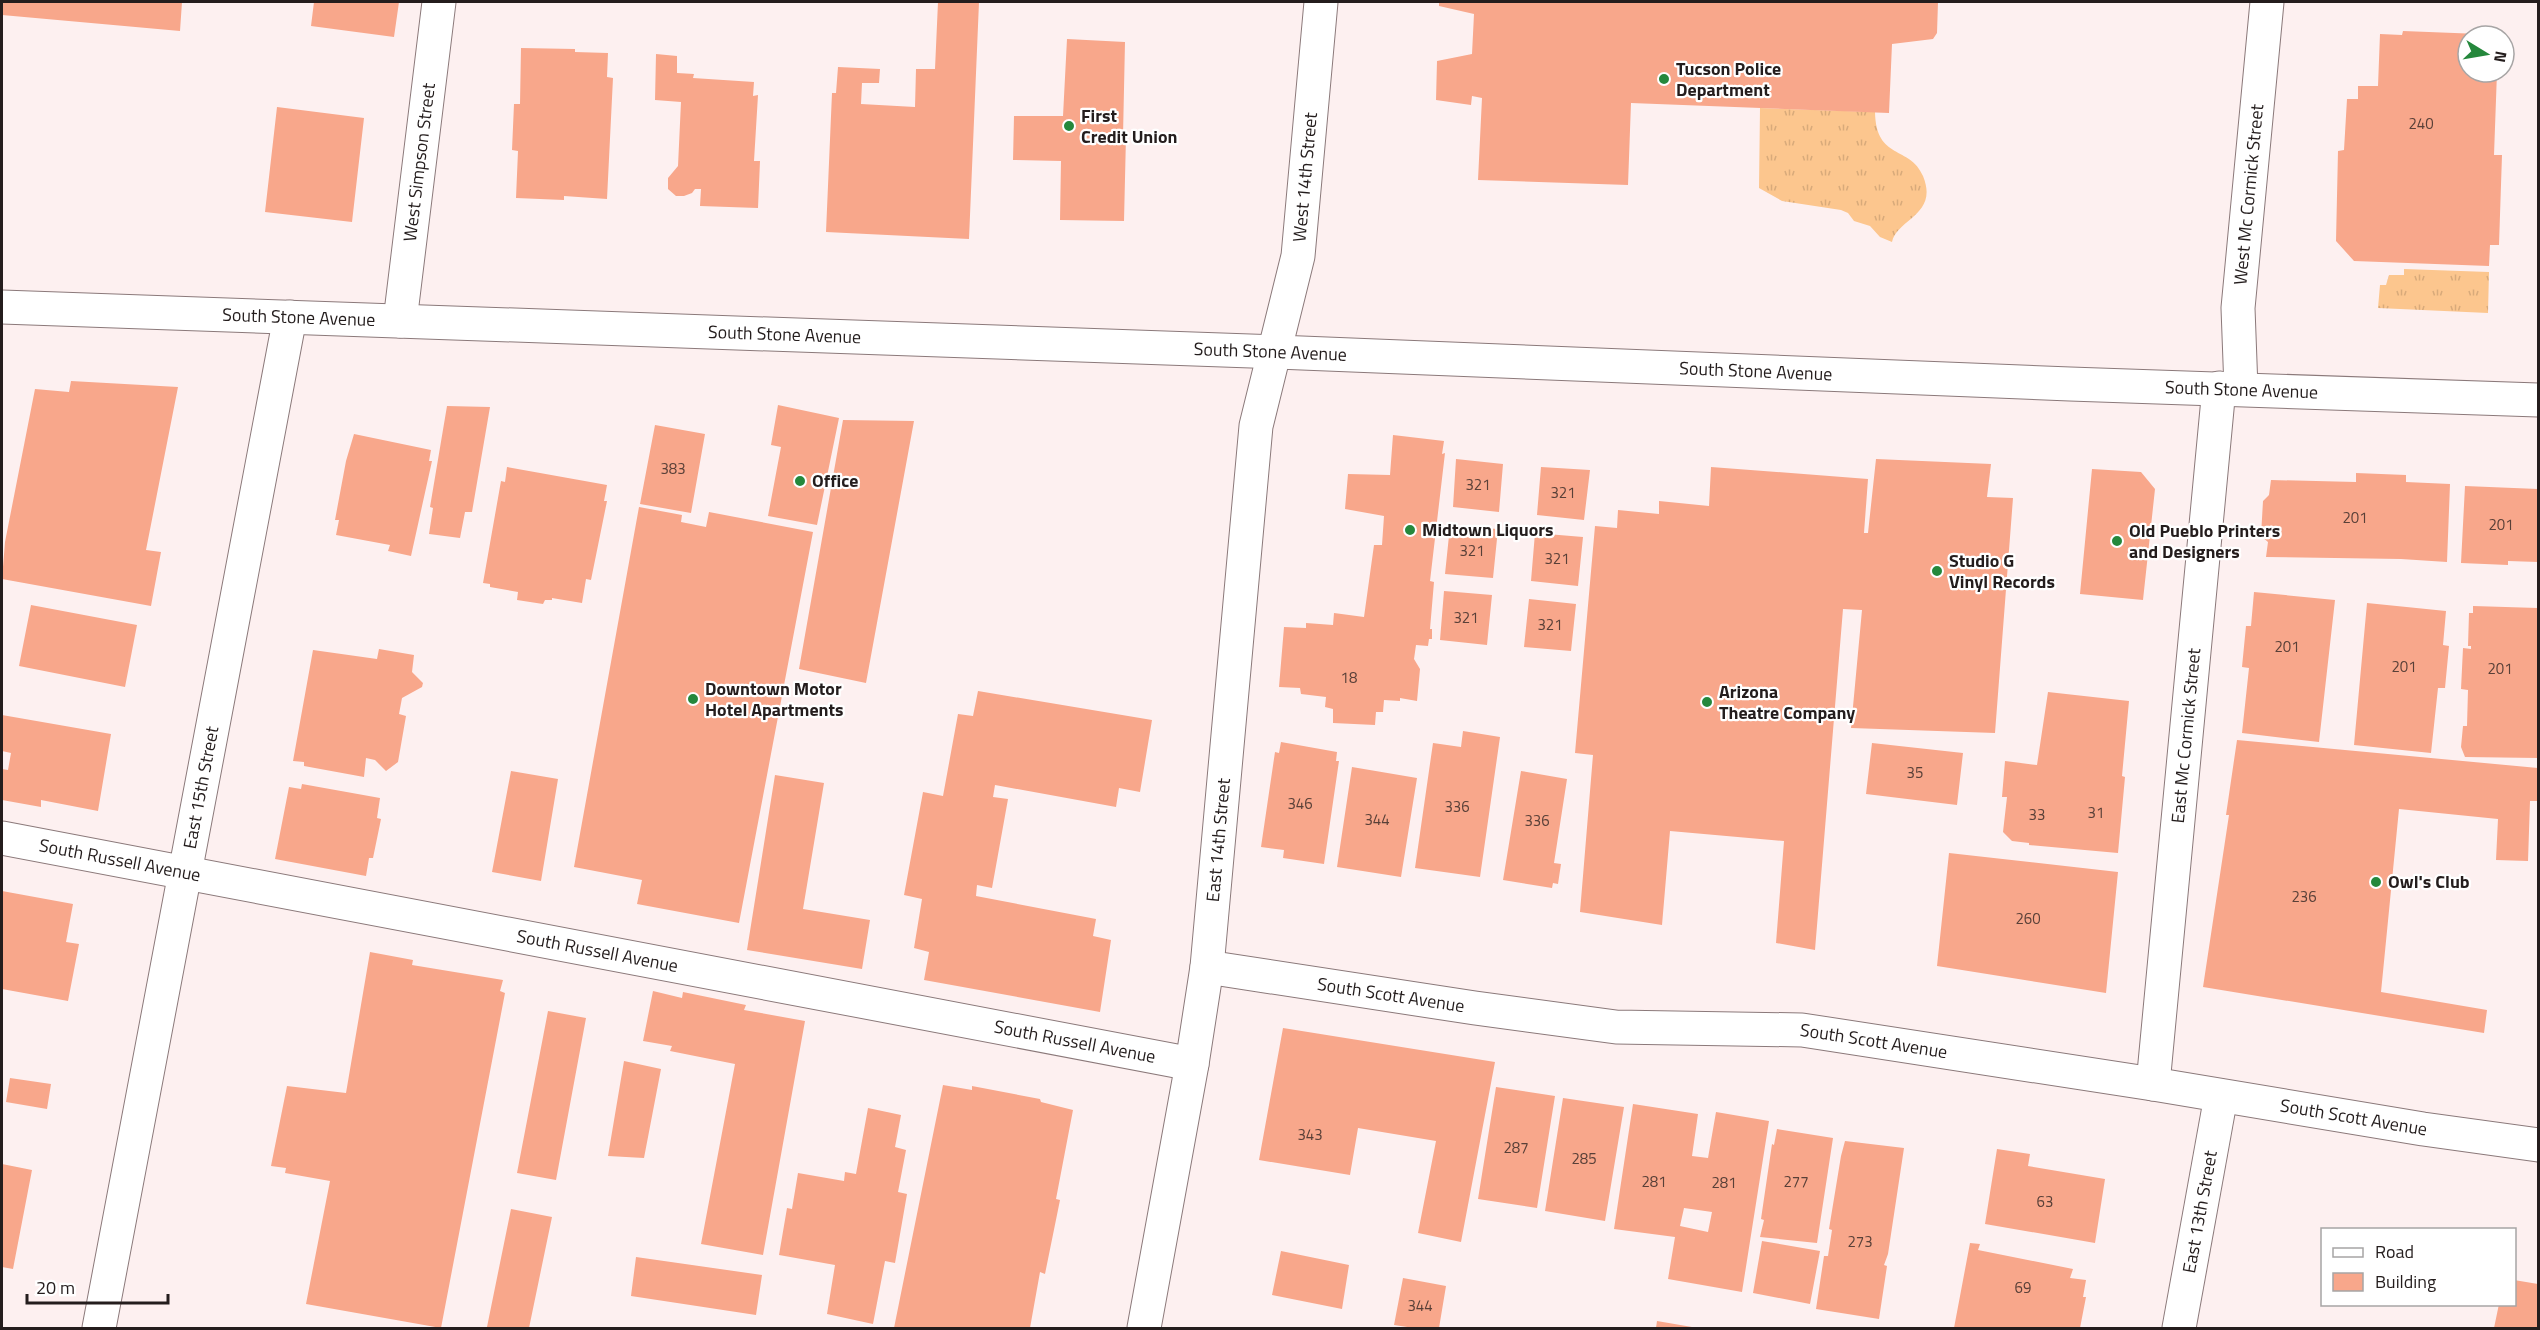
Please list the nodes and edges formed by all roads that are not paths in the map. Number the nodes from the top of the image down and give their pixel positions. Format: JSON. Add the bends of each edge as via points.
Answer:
{"nodes":[{"id":1,"x":439,"y":2,"type":"edge"},
{"id":2,"x":1321,"y":2,"type":"edge"},
{"id":3,"x":2267,"y":2,"type":"edge"},
{"id":4,"x":2,"y":307,"type":"edge"},
{"id":5,"x":290,"y":317,"type":"junction"},
{"id":6,"x":400,"y":321,"type":"junction"},
{"id":7,"x":1276,"y":352,"type":"junction"},
{"id":8,"x":2230,"y":388,"type":"junction"},
{"id":9,"x":2538,"y":400,"type":"edge"},
{"id":10,"x":2,"y":838,"type":"edge"},
{"id":11,"x":187,"y":872,"type":"junction"},
{"id":12,"x":1207,"y":967,"type":"junction"},
{"id":13,"x":1192,"y":1064,"type":"junction"},
{"id":14,"x":2152,"y":1084,"type":"junction"},
{"id":15,"x":2221,"y":1096,"type":"junction"},
{"id":16,"x":2538,"y":1145,"type":"edge"},
{"id":17,"x":99,"y":1329,"type":"edge"},
{"id":18,"x":1144,"y":1329,"type":"edge"},
{"id":19,"x":2179,"y":1329,"type":"edge"}],
"edges":[{"from":1,"to":6,"type":"street","name":"West Simpson Street"},
{"from":2,"to":7,"type":"street","name":"West 14th Street","via":[[1298,256]]},
{"from":3,"to":8,"type":"street","name":"West Mc Cormick Street"},
{"from":4,"to":5,"type":"street","name":"South Stone Avenue"},
{"from":5,"to":6,"type":"street","name":"South Stone Avenue"},
{"from":5,"to":11,"type":"street","name":"East 15th Street"},
{"from":6,"to":7,"type":"street","name":"South Stone Avenue"},
{"from":7,"to":8,"type":"street","name":"South Stone Avenue"},
{"from":7,"to":12,"type":"street","name":"East 14th Street","via":[[1256,426]]},
{"from":8,"to":9,"type":"street","name":"South Stone Avenue"},
{"from":8,"to":14,"type":"street","name":"East Mc Cormick Street"},
{"from":10,"to":11,"type":"street","name":"South Russell Avenue"},
{"from":11,"to":13,"type":"street","name":"South Russell Avenue"},
{"from":11,"to":17,"type":"street","name":"East 15th Street"},
{"from":12,"to":13,"type":"street","name":"East 14th Street"},
{"from":12,"to":14,"type":"street","name":"South Scott Avenue","via":[[1616,1027],[1802,1030]]},
{"from":13,"to":18,"type":"street","name":"East 14th Street"},
{"from":14,"to":15,"type":"street","name":"South Scott Avenue"},
{"from":15,"to":16,"type":"street","name":"South Scott Avenue"},
{"from":15,"to":19,"type":"street","name":"East 13th Street"}]}
